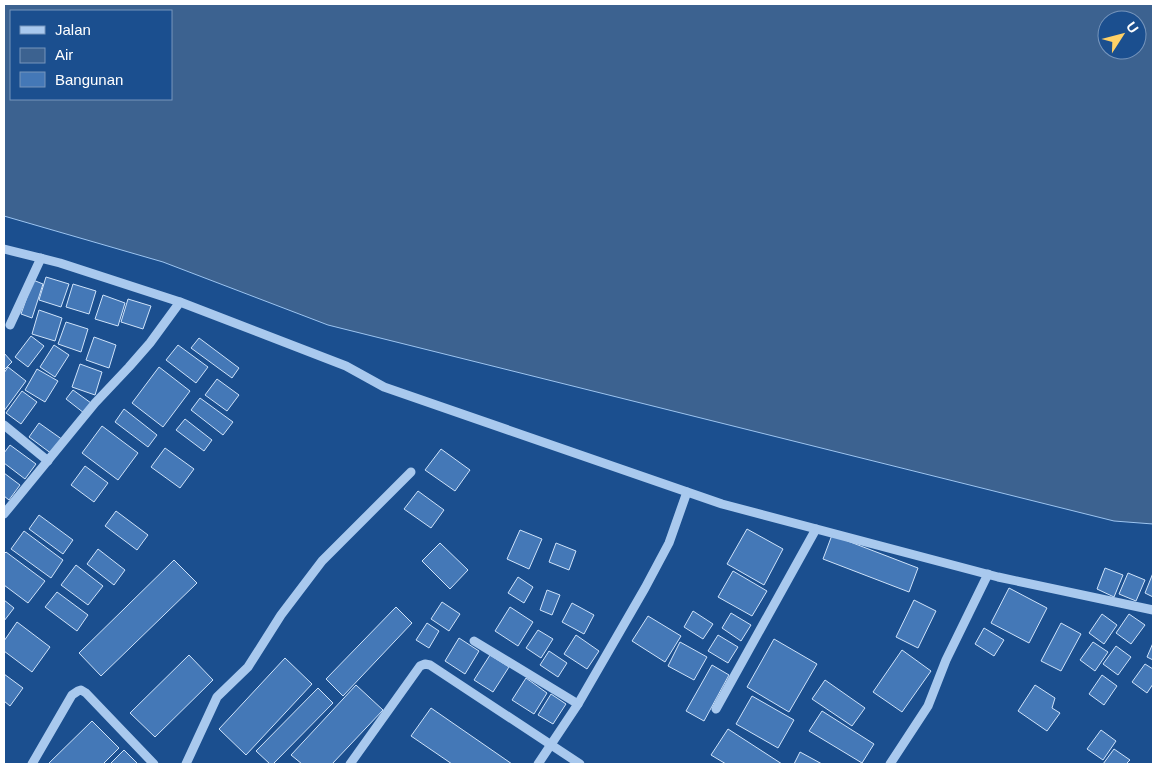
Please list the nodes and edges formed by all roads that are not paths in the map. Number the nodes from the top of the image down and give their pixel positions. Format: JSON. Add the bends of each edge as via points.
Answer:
{"nodes":[{"id":1,"x":4,"y":249,"type":"edge"},
{"id":2,"x":41,"y":258,"type":"junction"},
{"id":3,"x":180,"y":302,"type":"junction"},
{"id":4,"x":10,"y":325,"type":"dead end"},
{"id":5,"x":4,"y":425,"type":"edge"},
{"id":6,"x":48,"y":461,"type":"junction"},
{"id":7,"x":411,"y":472,"type":"dead end"},
{"id":8,"x":687,"y":492,"type":"junction"},
{"id":9,"x":4,"y":514,"type":"edge"},
{"id":10,"x":816,"y":528,"type":"junction"},
{"id":11,"x":988,"y":574,"type":"junction"},
{"id":12,"x":1153,"y":610,"type":"edge"},
{"id":13,"x":474,"y":641,"type":"dead end"},
{"id":14,"x":578,"y":704,"type":"junction"},
{"id":15,"x":716,"y":709,"type":"dead end"},
{"id":16,"x":551,"y":745,"type":"junction"},
{"id":17,"x":32,"y":764,"type":"edge"},
{"id":18,"x":154,"y":764,"type":"edge"},
{"id":19,"x":186,"y":764,"type":"edge"},
{"id":20,"x":350,"y":764,"type":"edge"},
{"id":21,"x":538,"y":764,"type":"edge"},
{"id":22,"x":580,"y":764,"type":"edge"},
{"id":23,"x":890,"y":764,"type":"edge"}],
"edges":[{"from":1,"to":2,"type":"street"},
{"from":2,"to":3,"type":"street"},
{"from":2,"to":4,"type":"street"},
{"from":3,"to":6,"type":"street","via":[[150,343]]},
{"from":3,"to":8,"type":"street","via":[[346,366],[384,387]]},
{"from":5,"to":6,"type":"street"},
{"from":6,"to":9,"type":"street"},
{"from":7,"to":19,"type":"street","via":[[322,561],[281,614],[248,667],[217,697]]},
{"from":8,"to":10,"type":"street"},
{"from":8,"to":14,"type":"street","via":[[669,543]]},
{"from":10,"to":11,"type":"street"},
{"from":10,"to":15,"type":"street"},
{"from":11,"to":12,"type":"street"},
{"from":11,"to":23,"type":"street","via":[[946,660],[928,706]]},
{"from":13,"to":14,"type":"street"},
{"from":14,"to":16,"type":"street"},
{"from":16,"to":20,"type":"street","via":[[425,664],[420,666]]},
{"from":16,"to":21,"type":"street"},
{"from":16,"to":22,"type":"street"},
{"from":17,"to":18,"type":"street","via":[[72,695],[81,690]]}]}
